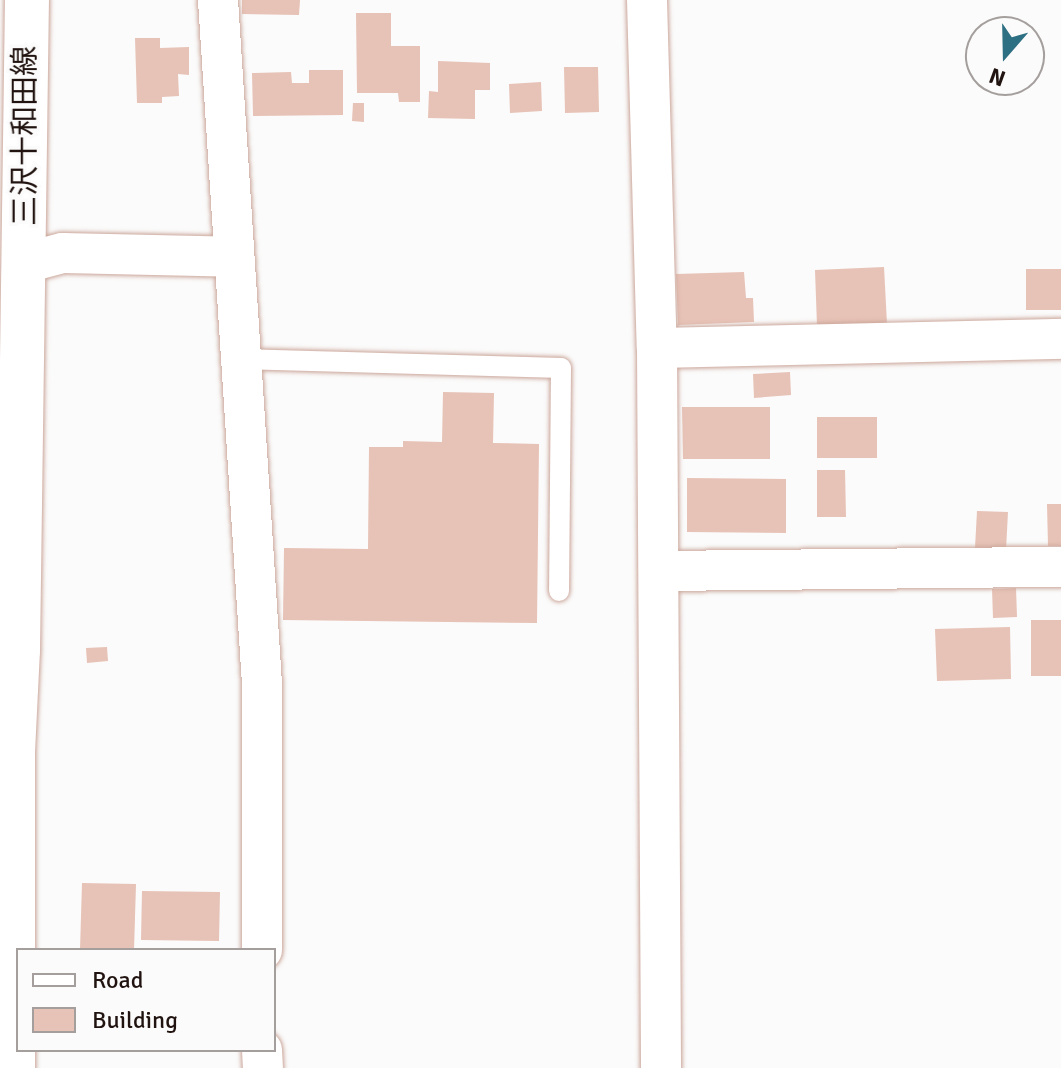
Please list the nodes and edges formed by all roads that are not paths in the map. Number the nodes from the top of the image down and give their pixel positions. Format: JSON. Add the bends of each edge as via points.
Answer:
{"nodes":[{"id":1,"x":27,"y":0,"type":"edge"},
{"id":2,"x":218,"y":0,"type":"edge"},
{"id":3,"x":647,"y":0,"type":"edge"},
{"id":4,"x":233,"y":257,"type":"junction"},
{"id":5,"x":25,"y":263,"type":"junction"},
{"id":6,"x":1061,"y":339,"type":"edge"},
{"id":7,"x":657,"y":348,"type":"junction"},
{"id":8,"x":240,"y":359,"type":"junction"},
{"id":9,"x":21,"y":420,"type":"junction"},
{"id":10,"x":0,"y":500,"type":"edge"},
{"id":11,"x":1061,"y":567,"type":"edge"},
{"id":12,"x":659,"y":571,"type":"junction"},
{"id":13,"x":559,"y":591,"type":"dead end"},
{"id":14,"x":8,"y":624,"type":"edge"},
{"id":15,"x":7,"y":743,"type":"edge"},
{"id":16,"x":262,"y":948,"type":"edge"},
{"id":17,"x":13,"y":1068,"type":"edge"},
{"id":18,"x":661,"y":1068,"type":"edge"}],
"edges":[{"from":1,"to":5,"type":"main road","name":"三沢十和田線"},
{"from":2,"to":4,"type":"street"},
{"from":3,"to":7,"type":"street"},
{"from":4,"to":5,"type":"street","via":[[63,253]]},
{"from":4,"to":8,"type":"street"},
{"from":5,"to":9,"type":"main road","name":"三沢十和田線"},
{"from":6,"to":7,"type":"street"},
{"from":7,"to":12,"type":"street"},
{"from":8,"to":13,"type":"lane","via":[[561,368]]},
{"from":8,"to":16,"type":"street","via":[[262,684]]},
{"from":9,"to":10,"type":"main road"},
{"from":9,"to":14,"type":"main road","name":"三沢十和田線"},
{"from":11,"to":12,"type":"street"},
{"from":12,"to":18,"type":"street"},
{"from":14,"to":15,"type":"main road","name":"三沢十和田線"},
{"from":15,"to":17,"type":"main road","name":"三沢十和田線"}]}
